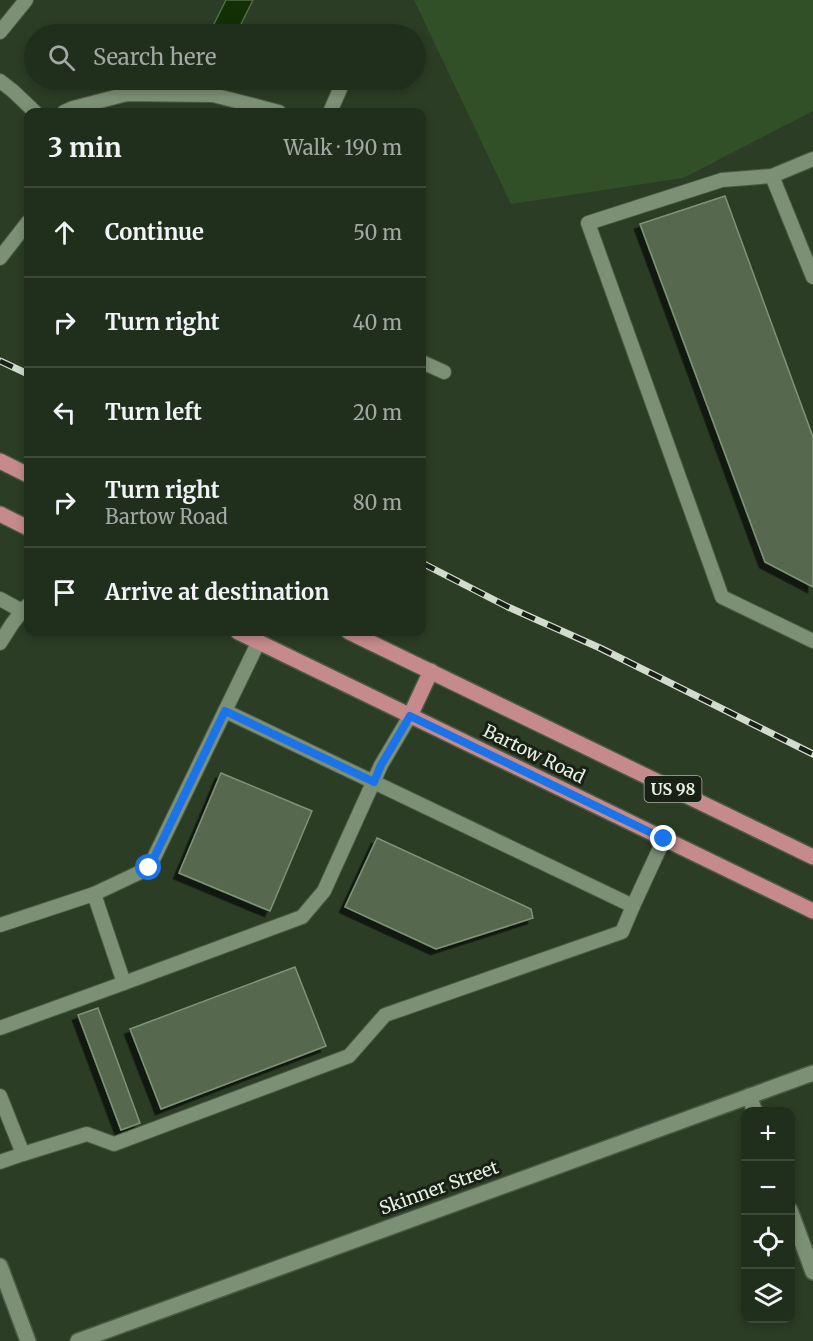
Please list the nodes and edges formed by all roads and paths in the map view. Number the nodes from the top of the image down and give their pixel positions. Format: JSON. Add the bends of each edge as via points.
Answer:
{"nodes":[{"id":1,"x":27,"y":0,"type":"edge"},
{"id":2,"x":0,"y":32,"type":"edge"},
{"id":3,"x":0,"y":81,"type":"edge"},
{"id":4,"x":340,"y":90,"type":"edge"},
{"id":5,"x":31,"y":108,"type":"edge"},
{"id":6,"x":73,"y":108,"type":"edge"},
{"id":7,"x":263,"y":108,"type":"edge"},
{"id":8,"x":332,"y":108,"type":"edge"},
{"id":9,"x":813,"y":159,"type":"edge"},
{"id":10,"x":772,"y":176,"type":"junction"},
{"id":11,"x":24,"y":227,"type":"edge"},
{"id":12,"x":0,"y":258,"type":"edge"},
{"id":13,"x":813,"y":277,"type":"edge"},
{"id":14,"x":426,"y":364,"type":"edge"},
{"id":15,"x":444,"y":372,"type":"dead end"},
{"id":16,"x":0,"y":461,"type":"edge"},
{"id":17,"x":24,"y":473,"type":"edge"},
{"id":18,"x":0,"y":514,"type":"edge"},
{"id":19,"x":24,"y":526,"type":"edge"},
{"id":20,"x":0,"y":599,"type":"edge"},
{"id":21,"x":24,"y":608,"type":"edge"},
{"id":22,"x":24,"y":609,"type":"edge"},
{"id":23,"x":247,"y":636,"type":"edge"},
{"id":24,"x":357,"y":636,"type":"edge"},
{"id":25,"x":259,"y":641,"type":"junction"},
{"id":26,"x":813,"y":641,"type":"edge"},
{"id":27,"x":0,"y":643,"type":"edge"},
{"id":28,"x":431,"y":671,"type":"junction"},
{"id":29,"x":225,"y":711,"type":"junction"},
{"id":30,"x":410,"y":716,"type":"junction"},
{"id":31,"x":374,"y":782,"type":"junction"},
{"id":32,"x":664,"y":839,"type":"junction"},
{"id":33,"x":813,"y":857,"type":"edge"},
{"id":34,"x":94,"y":894,"type":"junction"},
{"id":35,"x":633,"y":906,"type":"junction"},
{"id":36,"x":813,"y":911,"type":"edge"},
{"id":37,"x":0,"y":925,"type":"edge"},
{"id":38,"x":124,"y":983,"type":"junction"},
{"id":39,"x":0,"y":1029,"type":"edge"},
{"id":40,"x":813,"y":1073,"type":"edge"},
{"id":41,"x":0,"y":1096,"type":"edge"},
{"id":42,"x":749,"y":1096,"type":"junction"},
{"id":43,"x":752,"y":1107,"type":"edge"},
{"id":44,"x":23,"y":1154,"type":"junction"},
{"id":45,"x":0,"y":1162,"type":"edge"},
{"id":46,"x":792,"y":1215,"type":"edge"},
{"id":47,"x":0,"y":1266,"type":"edge"},
{"id":48,"x":813,"y":1272,"type":"edge"},
{"id":49,"x":28,"y":1341,"type":"edge"},
{"id":50,"x":78,"y":1341,"type":"edge"}],
"edges":[{"from":1,"to":2,"type":"lane"},
{"from":3,"to":5,"type":"lane"},
{"from":4,"to":8,"type":"lane"},
{"from":6,"to":7,"type":"lane","via":[[127,94],[213,95]]},
{"from":9,"to":10,"type":"lane"},
{"from":10,"to":13,"type":"lane"},
{"from":10,"to":26,"type":"lane","via":[[722,180],[588,223],[722,597]]},
{"from":11,"to":12,"type":"lane"},
{"from":14,"to":15,"type":"lane"},
{"from":16,"to":17,"type":"main road"},
{"from":18,"to":19,"type":"main road"},
{"from":20,"to":21,"type":"lane"},
{"from":22,"to":27,"type":"lane"},
{"from":23,"to":25,"type":"main road","name":"Bartow Road","number":"US 98"},
{"from":24,"to":28,"type":"main road","name":"Bartow Road","number":"US 98"},
{"from":25,"to":29,"type":"lane"},
{"from":25,"to":30,"type":"main road","name":"Bartow Road","number":"US 98"},
{"from":28,"to":30,"type":"main road"},
{"from":28,"to":33,"type":"main road","name":"Bartow Road","number":"US 98"},
{"from":29,"to":31,"type":"lane"},
{"from":29,"to":34,"type":"lane","via":[[149,868]]},
{"from":30,"to":31,"type":"lane"},
{"from":30,"to":32,"type":"main road","name":"Bartow Road","number":"US 98"},
{"from":31,"to":35,"type":"lane"},
{"from":31,"to":38,"type":"lane","via":[[324,891],[302,917]]},
{"from":32,"to":35,"type":"lane"},
{"from":32,"to":36,"type":"main road","name":"Bartow Road","number":"US 98"},
{"from":34,"to":37,"type":"lane"},
{"from":34,"to":38,"type":"lane"},
{"from":35,"to":44,"type":"lane","via":[[622,932],[385,1015],[349,1056],[114,1144],[87,1134]]},
{"from":38,"to":39,"type":"lane"},
{"from":40,"to":42,"type":"street","name":"Skinner Street"},
{"from":41,"to":44,"type":"lane"},
{"from":42,"to":43,"type":"street"},
{"from":42,"to":50,"type":"street","name":"Skinner Street"},
{"from":44,"to":45,"type":"lane"},
{"from":46,"to":48,"type":"street"},
{"from":47,"to":49,"type":"street"}]}
